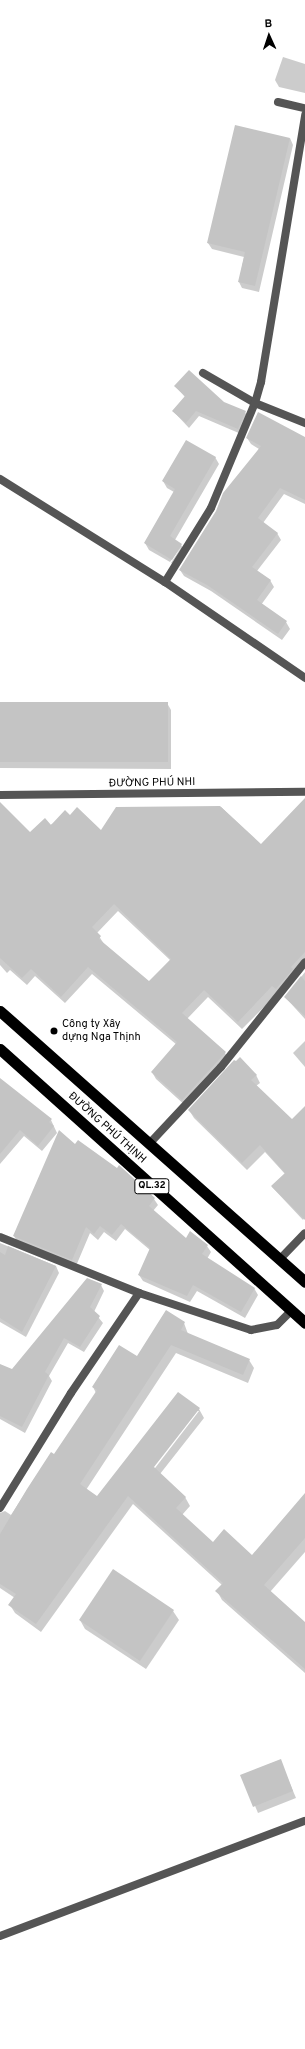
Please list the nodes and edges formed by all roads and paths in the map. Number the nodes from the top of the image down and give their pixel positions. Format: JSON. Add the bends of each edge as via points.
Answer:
{"nodes":[{"id":1,"x":278,"y":102,"type":"dead end"},
{"id":2,"x":305,"y":108,"type":"edge"},
{"id":3,"x":305,"y":115,"type":"edge"},
{"id":4,"x":203,"y":373,"type":"dead end"},
{"id":5,"x":255,"y":403,"type":"junction"},
{"id":6,"x":305,"y":423,"type":"edge"},
{"id":7,"x":0,"y":479,"type":"edge"},
{"id":8,"x":165,"y":582,"type":"junction"},
{"id":9,"x":305,"y":678,"type":"edge"},
{"id":10,"x":305,"y":792,"type":"edge"},
{"id":11,"x":0,"y":796,"type":"edge"},
{"id":12,"x":305,"y":962,"type":"edge"},
{"id":13,"x":0,"y":1011,"type":"edge"},
{"id":14,"x":0,"y":1049,"type":"edge"},
{"id":15,"x":149,"y":1144,"type":"junction"},
{"id":16,"x":305,"y":1233,"type":"edge"},
{"id":17,"x":0,"y":1237,"type":"edge"},
{"id":18,"x":279,"y":1260,"type":"junction"},
{"id":19,"x":305,"y":1282,"type":"edge"},
{"id":20,"x":139,"y":1293,"type":"junction"},
{"id":21,"x":291,"y":1310,"type":"junction"},
{"id":22,"x":305,"y":1322,"type":"edge"},
{"id":23,"x":3,"y":1497,"type":"edge"},
{"id":24,"x":0,"y":1508,"type":"edge"},
{"id":25,"x":305,"y":1822,"type":"edge"},
{"id":26,"x":0,"y":1936,"type":"edge"}],
"edges":[{"from":1,"to":2,"type":"street"},
{"from":3,"to":5,"type":"street","via":[[261,382]]},
{"from":4,"to":5,"type":"street"},
{"from":5,"to":6,"type":"street"},
{"from":5,"to":8,"type":"street","via":[[211,508]]},
{"from":7,"to":8,"type":"street"},
{"from":8,"to":9,"type":"street"},
{"from":10,"to":11,"type":"street","name":"ĐƯỜNG PHÚ NHI"},
{"from":12,"to":15,"type":"street","via":[[221,1067]]},
{"from":13,"to":15,"type":"highway","name":"ĐƯỜNG PHÚ THỊNH","number":"QL.32"},
{"from":14,"to":21,"type":"highway","name":"ĐƯỜNG PHÚ THỊNH","number":"QL.32"},
{"from":15,"to":18,"type":"highway","name":"ĐƯỜNG PHÚ THỊNH","number":"QL.32"},
{"from":16,"to":18,"type":"street"},
{"from":17,"to":20,"type":"street"},
{"from":18,"to":19,"type":"highway","name":"ĐƯỜNG PHÚ THỊNH","number":"QL.32"},
{"from":20,"to":21,"type":"street","via":[[251,1330],[277,1326]]},
{"from":20,"to":23,"type":"street"},
{"from":21,"to":22,"type":"highway","name":"ĐƯỜNG PHÚ THỊNH","number":"QL.32"},
{"from":23,"to":24,"type":"street"},
{"from":25,"to":26,"type":"street"}]}
